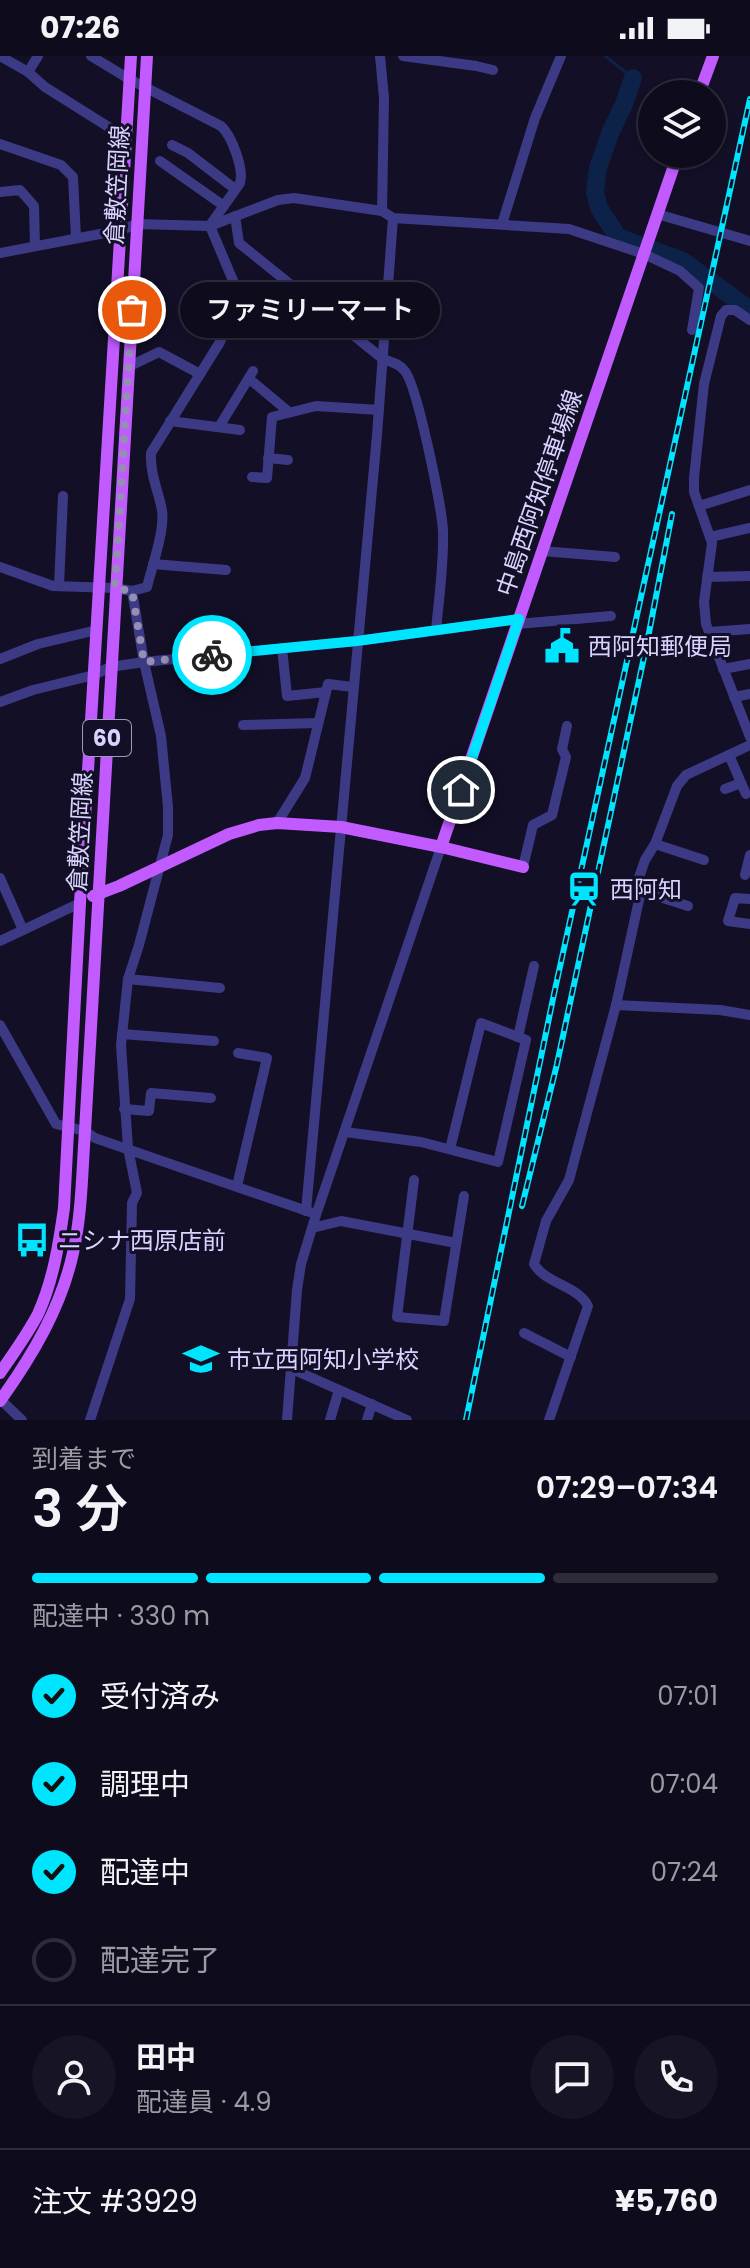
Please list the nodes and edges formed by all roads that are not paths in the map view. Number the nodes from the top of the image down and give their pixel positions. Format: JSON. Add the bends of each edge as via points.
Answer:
{"nodes":[{"id":1,"x":0,"y":56,"type":"edge"},
{"id":2,"x":38,"y":56,"type":"edge"},
{"id":3,"x":91,"y":56,"type":"edge"},
{"id":4,"x":131,"y":56,"type":"edge"},
{"id":5,"x":147,"y":56,"type":"edge"},
{"id":6,"x":380,"y":56,"type":"edge"},
{"id":7,"x":403,"y":56,"type":"edge"},
{"id":8,"x":561,"y":56,"type":"edge"},
{"id":9,"x":713,"y":56,"type":"edge"},
{"id":10,"x":493,"y":70,"type":"dead end"},
{"id":11,"x":28,"y":72,"type":"junction"},
{"id":12,"x":129,"y":79,"type":"junction"},
{"id":13,"x":704,"y":80,"type":"edge"},
{"id":14,"x":145,"y":87,"type":"junction"},
{"id":15,"x":126,"y":138,"type":"junction"},
{"id":16,"x":0,"y":144,"type":"edge"},
{"id":17,"x":172,"y":145,"type":"dead end"},
{"id":18,"x":160,"y":161,"type":"dead end"},
{"id":19,"x":673,"y":168,"type":"edge"},
{"id":20,"x":235,"y":189,"type":"junction"},
{"id":21,"x":0,"y":192,"type":"edge"},
{"id":22,"x":224,"y":206,"type":"junction"},
{"id":23,"x":382,"y":211,"type":"junction"},
{"id":24,"x":657,"y":214,"type":"junction"},
{"id":25,"x":235,"y":216,"type":"junction"},
{"id":26,"x":393,"y":218,"type":"junction"},
{"id":27,"x":137,"y":224,"type":"junction"},
{"id":28,"x":502,"y":224,"type":"junction"},
{"id":29,"x":210,"y":226,"type":"junction"},
{"id":30,"x":121,"y":230,"type":"junction"},
{"id":31,"x":76,"y":238,"type":"junction"},
{"id":32,"x":750,"y":241,"type":"edge"},
{"id":33,"x":35,"y":246,"type":"junction"},
{"id":34,"x":0,"y":253,"type":"edge"},
{"id":35,"x":644,"y":254,"type":"junction"},
{"id":36,"x":750,"y":320,"type":"edge"},
{"id":37,"x":692,"y":330,"type":"dead end"},
{"id":38,"x":383,"y":359,"type":"junction"},
{"id":39,"x":128,"y":367,"type":"junction"},
{"id":40,"x":200,"y":374,"type":"junction"},
{"id":41,"x":379,"y":410,"type":"junction"},
{"id":42,"x":289,"y":412,"type":"junction"},
{"id":43,"x":170,"y":421,"type":"junction"},
{"id":44,"x":219,"y":427,"type":"junction"},
{"id":45,"x":240,"y":430,"type":"dead end"},
{"id":46,"x":268,"y":458,"type":"junction"},
{"id":47,"x":288,"y":460,"type":"dead end"},
{"id":48,"x":252,"y":477,"type":"dead end"},
{"id":49,"x":750,"y":490,"type":"edge"},
{"id":50,"x":63,"y":496,"type":"dead end"},
{"id":51,"x":699,"y":506,"type":"junction"},
{"id":52,"x":750,"y":528,"type":"edge"},
{"id":53,"x":710,"y":537,"type":"junction"},
{"id":54,"x":542,"y":551,"type":"junction"},
{"id":55,"x":615,"y":557,"type":"dead end"},
{"id":56,"x":153,"y":564,"type":"junction"},
{"id":57,"x":0,"y":567,"type":"edge"},
{"id":58,"x":226,"y":570,"type":"dead end"},
{"id":59,"x":750,"y":576,"type":"edge"},
{"id":60,"x":707,"y":577,"type":"junction"},
{"id":61,"x":59,"y":586,"type":"junction"},
{"id":62,"x":115,"y":588,"type":"junction"},
{"id":63,"x":99,"y":589,"type":"junction"},
{"id":64,"x":132,"y":591,"type":"junction"},
{"id":65,"x":611,"y":616,"type":"dead end"},
{"id":66,"x":518,"y":622,"type":"junction"},
{"id":67,"x":750,"y":629,"type":"edge"},
{"id":68,"x":97,"y":630,"type":"junction"},
{"id":69,"x":436,"y":630,"type":"junction"},
{"id":70,"x":709,"y":632,"type":"junction"},
{"id":71,"x":357,"y":641,"type":"junction"},
{"id":72,"x":282,"y":648,"type":"junction"},
{"id":73,"x":0,"y":659,"type":"edge"},
{"id":74,"x":144,"y":662,"type":"junction"},
{"id":75,"x":750,"y":664,"type":"edge"},
{"id":76,"x":110,"y":667,"type":"junction"},
{"id":77,"x":723,"y":669,"type":"junction"},
{"id":78,"x":94,"y":675,"type":"junction"},
{"id":79,"x":353,"y":687,"type":"junction"},
{"id":80,"x":326,"y":692,"type":"junction"},
{"id":81,"x":750,"y":694,"type":"edge"},
{"id":82,"x":734,"y":697,"type":"junction"},
{"id":83,"x":0,"y":702,"type":"edge"},
{"id":84,"x":318,"y":723,"type":"junction"},
{"id":85,"x":243,"y":725,"type":"dead end"},
{"id":86,"x":567,"y":726,"type":"dead end"},
{"id":87,"x":750,"y":737,"type":"edge"},
{"id":88,"x":750,"y":745,"type":"edge"},
{"id":89,"x":729,"y":755,"type":"junction"},
{"id":90,"x":741,"y":783,"type":"junction"},
{"id":91,"x":725,"y":789,"type":"dead end"},
{"id":92,"x":746,"y":794,"type":"dead end"},
{"id":93,"x":277,"y":823,"type":"junction"},
{"id":94,"x":341,"y":827,"type":"junction"},
{"id":95,"x":655,"y":844,"type":"junction"},
{"id":96,"x":441,"y":847,"type":"junction"},
{"id":97,"x":750,"y":855,"type":"edge"},
{"id":98,"x":704,"y":860,"type":"dead end"},
{"id":99,"x":160,"y":865,"type":"junction"},
{"id":100,"x":523,"y":867,"type":"joint"},
{"id":101,"x":745,"y":875,"type":"dead end"},
{"id":102,"x":0,"y":878,"type":"edge"},
{"id":103,"x":641,"y":891,"type":"junction"},
{"id":104,"x":99,"y":893,"type":"junction"},
{"id":105,"x":750,"y":899,"type":"edge"},
{"id":106,"x":80,"y":903,"type":"junction"},
{"id":107,"x":688,"y":906,"type":"dead end"},
{"id":108,"x":750,"y":924,"type":"edge"},
{"id":109,"x":23,"y":930,"type":"junction"},
{"id":110,"x":0,"y":941,"type":"edge"},
{"id":111,"x":534,"y":966,"type":"dead end"},
{"id":112,"x":128,"y":979,"type":"junction"},
{"id":113,"x":220,"y":988,"type":"dead end"},
{"id":114,"x":616,"y":1005,"type":"junction"},
{"id":115,"x":750,"y":1015,"type":"edge"},
{"id":116,"x":0,"y":1025,"type":"edge"},
{"id":117,"x":122,"y":1034,"type":"junction"},
{"id":118,"x":518,"y":1037,"type":"junction"},
{"id":119,"x":214,"y":1041,"type":"dead end"},
{"id":120,"x":238,"y":1053,"type":"dead end"},
{"id":121,"x":211,"y":1098,"type":"dead end"},
{"id":122,"x":124,"y":1109,"type":"junction"},
{"id":123,"x":69,"y":1127,"type":"junction"},
{"id":124,"x":85,"y":1131,"type":"junction"},
{"id":125,"x":345,"y":1132,"type":"junction"},
{"id":126,"x":128,"y":1148,"type":"junction"},
{"id":127,"x":450,"y":1149,"type":"junction"},
{"id":128,"x":414,"y":1180,"type":"dead end"},
{"id":129,"x":237,"y":1186,"type":"junction"},
{"id":130,"x":464,"y":1196,"type":"dead end"},
{"id":131,"x":311,"y":1213,"type":"junction"},
{"id":132,"x":312,"y":1228,"type":"junction"},
{"id":133,"x":406,"y":1234,"type":"junction"},
{"id":134,"x":456,"y":1243,"type":"junction"},
{"id":135,"x":524,"y":1333,"type":"dead end"},
{"id":136,"x":571,"y":1357,"type":"junction"},
{"id":137,"x":292,"y":1369,"type":"junction"},
{"id":138,"x":0,"y":1373,"type":"edge"},
{"id":139,"x":339,"y":1390,"type":"junction"},
{"id":140,"x":0,"y":1400,"type":"edge"},
{"id":141,"x":372,"y":1404,"type":"junction"},
{"id":142,"x":22,"y":1420,"type":"edge"},
{"id":143,"x":90,"y":1420,"type":"edge"},
{"id":144,"x":287,"y":1420,"type":"edge"},
{"id":145,"x":330,"y":1420,"type":"edge"},
{"id":146,"x":367,"y":1420,"type":"edge"},
{"id":147,"x":407,"y":1420,"type":"edge"},
{"id":148,"x":549,"y":1420,"type":"edge"}],
"edges":[{"from":1,"to":11,"type":"street"},
{"from":2,"to":11,"type":"street"},
{"from":3,"to":12,"type":"street"},
{"from":4,"to":12,"type":"main road","name":"倉敷笠岡線","number":"60"},
{"from":5,"to":14,"type":"main road","name":"倉敷笠岡線","number":"60"},
{"from":6,"to":23,"type":"street"},
{"from":7,"to":10,"type":"street"},
{"from":8,"to":28,"type":"street"},
{"from":9,"to":13,"type":"main road"},
{"from":11,"to":15,"type":"street"},
{"from":12,"to":14,"type":"street"},
{"from":12,"to":15,"type":"main road","name":"倉敷笠岡線","number":"60"},
{"from":14,"to":20,"type":"street","via":[[229,132],[242,176]]},
{"from":14,"to":27,"type":"main road","name":"倉敷笠岡線","number":"60"},
{"from":15,"to":30,"type":"main road","name":"倉敷笠岡線","number":"60"},
{"from":16,"to":31,"type":"street","via":[[61,165],[73,177]]},
{"from":17,"to":20,"type":"street"},
{"from":18,"to":22,"type":"street"},
{"from":19,"to":24,"type":"main road","name":"中島西阿知停車場線"},
{"from":20,"to":22,"type":"street"},
{"from":21,"to":33,"type":"street","via":[[20,190],[34,206]]},
{"from":22,"to":29,"type":"street"},
{"from":23,"to":25,"type":"street","via":[[294,198]]},
{"from":23,"to":26,"type":"street"},
{"from":24,"to":32,"type":"street"},
{"from":24,"to":35,"type":"main road","name":"中島西阿知停車場線"},
{"from":25,"to":29,"type":"street"},
{"from":25,"to":38,"type":"street","via":[[239,243]]},
{"from":26,"to":28,"type":"street"},
{"from":26,"to":38,"type":"street"},
{"from":27,"to":29,"type":"street"},
{"from":27,"to":30,"type":"street"},
{"from":27,"to":39,"type":"main road","name":"倉敷笠岡線","number":"60"},
{"from":28,"to":35,"type":"street","via":[[569,229]]},
{"from":29,"to":40,"type":"street","via":[[234,283],[230,319]]},
{"from":30,"to":31,"type":"street"},
{"from":30,"to":63,"type":"main road","name":"倉敷笠岡線","number":"60"},
{"from":31,"to":33,"type":"street"},
{"from":33,"to":34,"type":"street"},
{"from":35,"to":37,"type":"street","via":[[680,271],[699,288]]},
{"from":35,"to":54,"type":"main road","name":"中島西阿知停車場線"},
{"from":36,"to":51,"type":"street","via":[[726,310],[714,340],[694,478]]},
{"from":38,"to":41,"type":"street"},
{"from":38,"to":69,"type":"street","via":[[403,368],[410,378],[426,436],[443,530]]},
{"from":39,"to":40,"type":"street","via":[[159,352]]},
{"from":39,"to":62,"type":"main road","name":"倉敷笠岡線","number":"60"},
{"from":40,"to":43,"type":"street"},
{"from":41,"to":42,"type":"street","via":[[316,406]]},
{"from":41,"to":71,"type":"street"},
{"from":42,"to":44,"type":"street","via":[[253,376]]},
{"from":42,"to":46,"type":"street","via":[[272,417]]},
{"from":43,"to":44,"type":"street"},
{"from":43,"to":56,"type":"street","via":[[151,453],[163,513]]},
{"from":44,"to":45,"type":"street"},
{"from":46,"to":47,"type":"street"},
{"from":46,"to":48,"type":"street","via":[[267,478]]},
{"from":49,"to":51,"type":"street"},
{"from":50,"to":61,"type":"street"},
{"from":51,"to":53,"type":"street"},
{"from":52,"to":53,"type":"street"},
{"from":53,"to":60,"type":"street"},
{"from":54,"to":55,"type":"street"},
{"from":54,"to":66,"type":"main road","name":"中島西阿知停車場線"},
{"from":56,"to":58,"type":"street"},
{"from":56,"to":64,"type":"street","via":[[147,587]]},
{"from":57,"to":61,"type":"street"},
{"from":59,"to":60,"type":"street"},
{"from":60,"to":70,"type":"street","via":[[704,612]]},
{"from":61,"to":63,"type":"street"},
{"from":62,"to":63,"type":"street"},
{"from":62,"to":64,"type":"street"},
{"from":62,"to":76,"type":"main road","name":"倉敷笠岡線","number":"60"},
{"from":63,"to":68,"type":"main road","name":"倉敷笠岡線","number":"60"},
{"from":64,"to":74,"type":"street"},
{"from":65,"to":66,"type":"street"},
{"from":66,"to":69,"type":"street"},
{"from":66,"to":96,"type":"main road","name":"中島西阿知停車場線"},
{"from":67,"to":70,"type":"street"},
{"from":68,"to":73,"type":"street"},
{"from":68,"to":78,"type":"main road","name":"倉敷笠岡線","number":"60"},
{"from":69,"to":71,"type":"street"},
{"from":70,"to":77,"type":"street"},
{"from":71,"to":72,"type":"street"},
{"from":71,"to":79,"type":"street"},
{"from":72,"to":74,"type":"street"},
{"from":72,"to":80,"type":"street","via":[[287,696]]},
{"from":74,"to":76,"type":"street"},
{"from":74,"to":99,"type":"street","via":[[161,736],[168,807]]},
{"from":75,"to":77,"type":"street"},
{"from":76,"to":78,"type":"street"},
{"from":76,"to":104,"type":"main road","name":"倉敷笠岡線","number":"60"},
{"from":77,"to":82,"type":"street"},
{"from":78,"to":83,"type":"street"},
{"from":78,"to":106,"type":"main road","name":"倉敷笠岡線","number":"60"},
{"from":79,"to":80,"type":"street","via":[[328,684]]},
{"from":79,"to":94,"type":"street"},
{"from":80,"to":84,"type":"street"},
{"from":81,"to":82,"type":"street"},
{"from":82,"to":87,"type":"street"},
{"from":84,"to":85,"type":"street"},
{"from":84,"to":93,"type":"street","via":[[305,778]]},
{"from":86,"to":100,"type":"street","via":[[562,749],[566,757],[552,815],[533,825]]},
{"from":88,"to":89,"type":"street"},
{"from":89,"to":90,"type":"street"},
{"from":89,"to":95,"type":"street","via":[[686,775]]},
{"from":90,"to":91,"type":"street"},
{"from":90,"to":92,"type":"street"},
{"from":93,"to":94,"type":"main road"},
{"from":93,"to":99,"type":"main road","via":[[242,829]]},
{"from":94,"to":96,"type":"main road"},
{"from":94,"to":131,"type":"street"},
{"from":95,"to":98,"type":"street"},
{"from":95,"to":103,"type":"street","via":[[635,889]]},
{"from":96,"to":100,"type":"main road"},
{"from":96,"to":125,"type":"street"},
{"from":97,"to":101,"type":"street"},
{"from":99,"to":104,"type":"main road"},
{"from":99,"to":112,"type":"street"},
{"from":102,"to":109,"type":"street"},
{"from":103,"to":107,"type":"street"},
{"from":103,"to":114,"type":"street"},
{"from":104,"to":106,"type":"main road"},
{"from":104,"to":124,"type":"main road","name":"倉敷笠岡線","number":"60"},
{"from":105,"to":108,"type":"street","via":[[735,898],[728,921]]},
{"from":106,"to":109,"type":"street"},
{"from":106,"to":123,"type":"main road","name":"倉敷笠岡線","number":"60"},
{"from":109,"to":110,"type":"street"},
{"from":111,"to":118,"type":"street"},
{"from":112,"to":113,"type":"street"},
{"from":112,"to":117,"type":"street"},
{"from":114,"to":115,"type":"street"},
{"from":114,"to":136,"type":"street","via":[[569,1180],[546,1221],[534,1264],[588,1306]]},
{"from":116,"to":123,"type":"street","via":[[56,1124]]},
{"from":117,"to":119,"type":"street"},
{"from":117,"to":122,"type":"street"},
{"from":118,"to":127,"type":"street","via":[[481,1023]]},
{"from":118,"to":127,"type":"street","via":[[526,1040],[498,1162]]},
{"from":120,"to":129,"type":"street","via":[[267,1058]]},
{"from":121,"to":122,"type":"street","via":[[151,1093],[149,1111]]},
{"from":122,"to":126,"type":"street"},
{"from":123,"to":124,"type":"street"},
{"from":123,"to":138,"type":"main road","name":"倉敷笠岡線","number":"60","via":[[64,1208],[49,1284],[39,1312]]},
{"from":124,"to":126,"type":"street"},
{"from":124,"to":140,"type":"main road","name":"倉敷笠岡線","number":"60","via":[[75,1240],[62,1291],[32,1353]]},
{"from":125,"to":127,"type":"street"},
{"from":125,"to":131,"type":"street"},
{"from":126,"to":129,"type":"street"},
{"from":126,"to":143,"type":"street","via":[[137,1193],[132,1203],[130,1299]]},
{"from":128,"to":133,"type":"street"},
{"from":129,"to":131,"type":"street"},
{"from":130,"to":134,"type":"street"},
{"from":131,"to":132,"type":"street"},
{"from":132,"to":133,"type":"street","via":[[341,1221]]},
{"from":132,"to":137,"type":"street","via":[[297,1290]]},
{"from":133,"to":134,"type":"street"},
{"from":133,"to":134,"type":"street","via":[[397,1317],[444,1321]]},
{"from":135,"to":136,"type":"street"},
{"from":136,"to":148,"type":"street"},
{"from":137,"to":139,"type":"street"},
{"from":137,"to":144,"type":"street"},
{"from":139,"to":141,"type":"street"},
{"from":139,"to":145,"type":"street"},
{"from":140,"to":142,"type":"street"},
{"from":141,"to":146,"type":"street"},
{"from":141,"to":147,"type":"street"}]}
